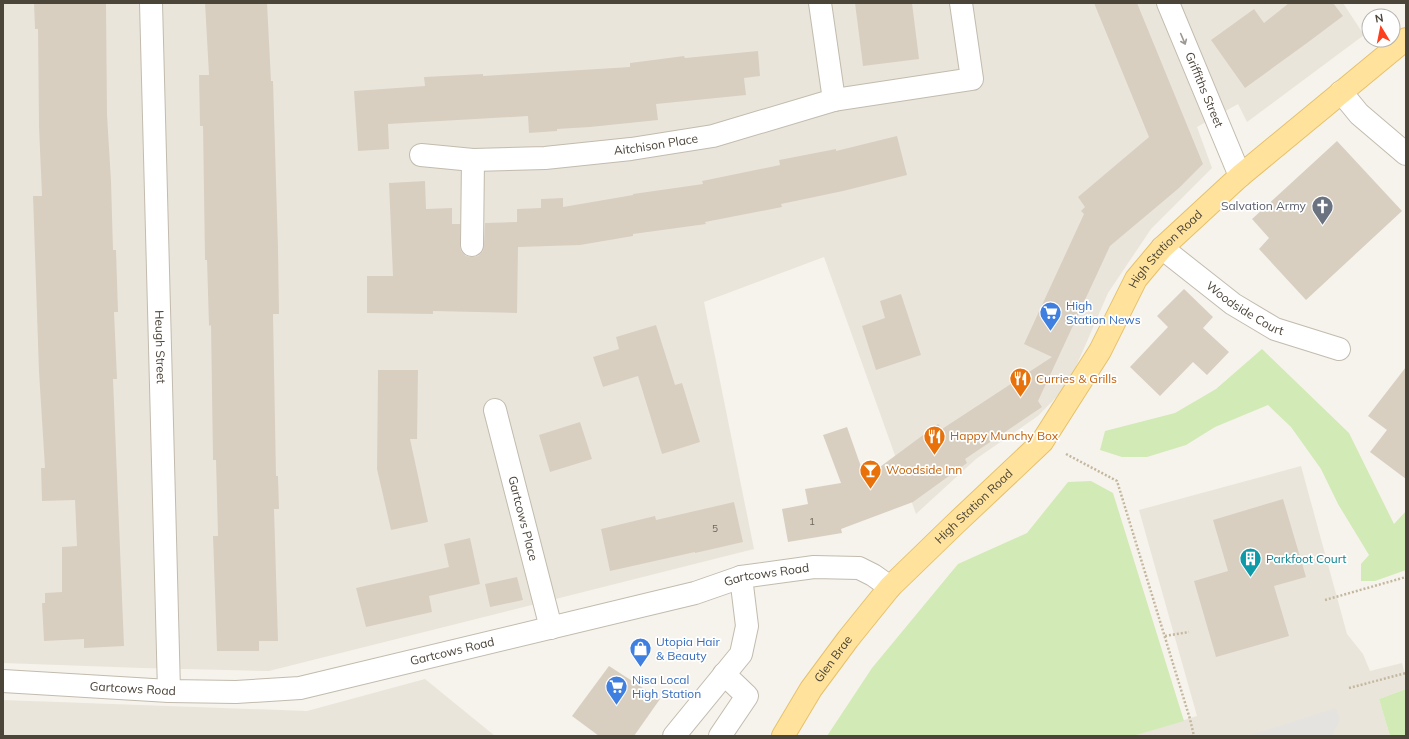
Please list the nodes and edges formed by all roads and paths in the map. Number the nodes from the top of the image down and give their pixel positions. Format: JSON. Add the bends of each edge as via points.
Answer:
{"nodes":[{"id":1,"x":151,"y":3,"type":"edge"},
{"id":2,"x":820,"y":3,"type":"edge"},
{"id":3,"x":961,"y":3,"type":"edge"},
{"id":4,"x":1168,"y":3,"type":"edge"},
{"id":5,"x":1406,"y":39,"type":"edge"},
{"id":6,"x":1341,"y":92,"type":"junction"},
{"id":7,"x":834,"y":100,"type":"junction"},
{"id":8,"x":1406,"y":154,"type":"edge"},
{"id":9,"x":421,"y":155,"type":"dead end"},
{"id":10,"x":473,"y":160,"type":"junction"},
{"id":11,"x":1240,"y":176,"type":"junction"},
{"id":12,"x":472,"y":245,"type":"dead end"},
{"id":13,"x":1162,"y":248,"type":"junction"},
{"id":14,"x":1339,"y":349,"type":"dead end"},
{"id":15,"x":495,"y":410,"type":"dead end"},
{"id":16,"x":1070,"y":456,"type":"dead end"},
{"id":17,"x":741,"y":577,"type":"junction"},
{"id":18,"x":1406,"y":577,"type":"edge"},
{"id":19,"x":890,"y":587,"type":"junction"},
{"id":20,"x":1325,"y":600,"type":"dead end"},
{"id":21,"x":551,"y":628,"type":"junction"},
{"id":22,"x":1189,"y":632,"type":"dead end"},
{"id":23,"x":1165,"y":636,"type":"junction"},
{"id":24,"x":724,"y":674,"type":"junction"},
{"id":25,"x":1406,"y":674,"type":"edge"},
{"id":26,"x":3,"y":681,"type":"edge"},
{"id":27,"x":1349,"y":688,"type":"dead end"},
{"id":28,"x":169,"y":691,"type":"junction"},
{"id":29,"x":674,"y":736,"type":"edge"},
{"id":30,"x":720,"y":736,"type":"edge"},
{"id":31,"x":783,"y":736,"type":"edge"},
{"id":32,"x":1194,"y":736,"type":"edge"}],
"edges":[{"from":1,"to":28,"type":"street","name":"Heugh Street"},
{"from":2,"to":7,"type":"street"},
{"from":3,"to":7,"type":"street","name":"Aitchison Place","via":[[972,79]]},
{"from":4,"to":11,"type":"street","name":"Griffiths Street","one_way":true},
{"from":5,"to":6,"type":"main road","name":"High Station Road"},
{"from":6,"to":8,"type":"street","via":[[1359,114]]},
{"from":6,"to":11,"type":"main road","name":"High Station Road"},
{"from":7,"to":10,"type":"street","name":"Aitchison Place","via":[[713,136],[561,157]]},
{"from":9,"to":10,"type":"street","name":"Aitchison Place"},
{"from":10,"to":12,"type":"street"},
{"from":11,"to":13,"type":"main road","name":"High Station Road"},
{"from":13,"to":14,"type":"street","name":"Woodside Court","via":[[1233,304],[1275,329]]},
{"from":13,"to":19,"type":"main road","name":"High Station Road","via":[[1136,279],[1100,351],[1042,442]]},
{"from":15,"to":21,"type":"street","name":"Gartcows Place"},
{"from":16,"to":23,"type":"path","via":[[1116,480]]},
{"from":17,"to":19,"type":"street","name":"Gartcows Road","via":[[814,567],[859,568]]},
{"from":17,"to":21,"type":"street","name":"Gartcows Road","via":[[695,593]]},
{"from":17,"to":24,"type":"street","via":[[747,626],[741,654]]},
{"from":18,"to":20,"type":"path"},
{"from":19,"to":31,"type":"main road","name":"Glen Brae","via":[[812,689]]},
{"from":21,"to":28,"type":"street","name":"Gartcows Road","via":[[300,688],[236,692]]},
{"from":22,"to":23,"type":"path"},
{"from":23,"to":32,"type":"path"},
{"from":24,"to":29,"type":"street"},
{"from":24,"to":30,"type":"street","via":[[747,696]]},
{"from":25,"to":27,"type":"path"},
{"from":26,"to":28,"type":"street","name":"Gartcows Road"}]}
